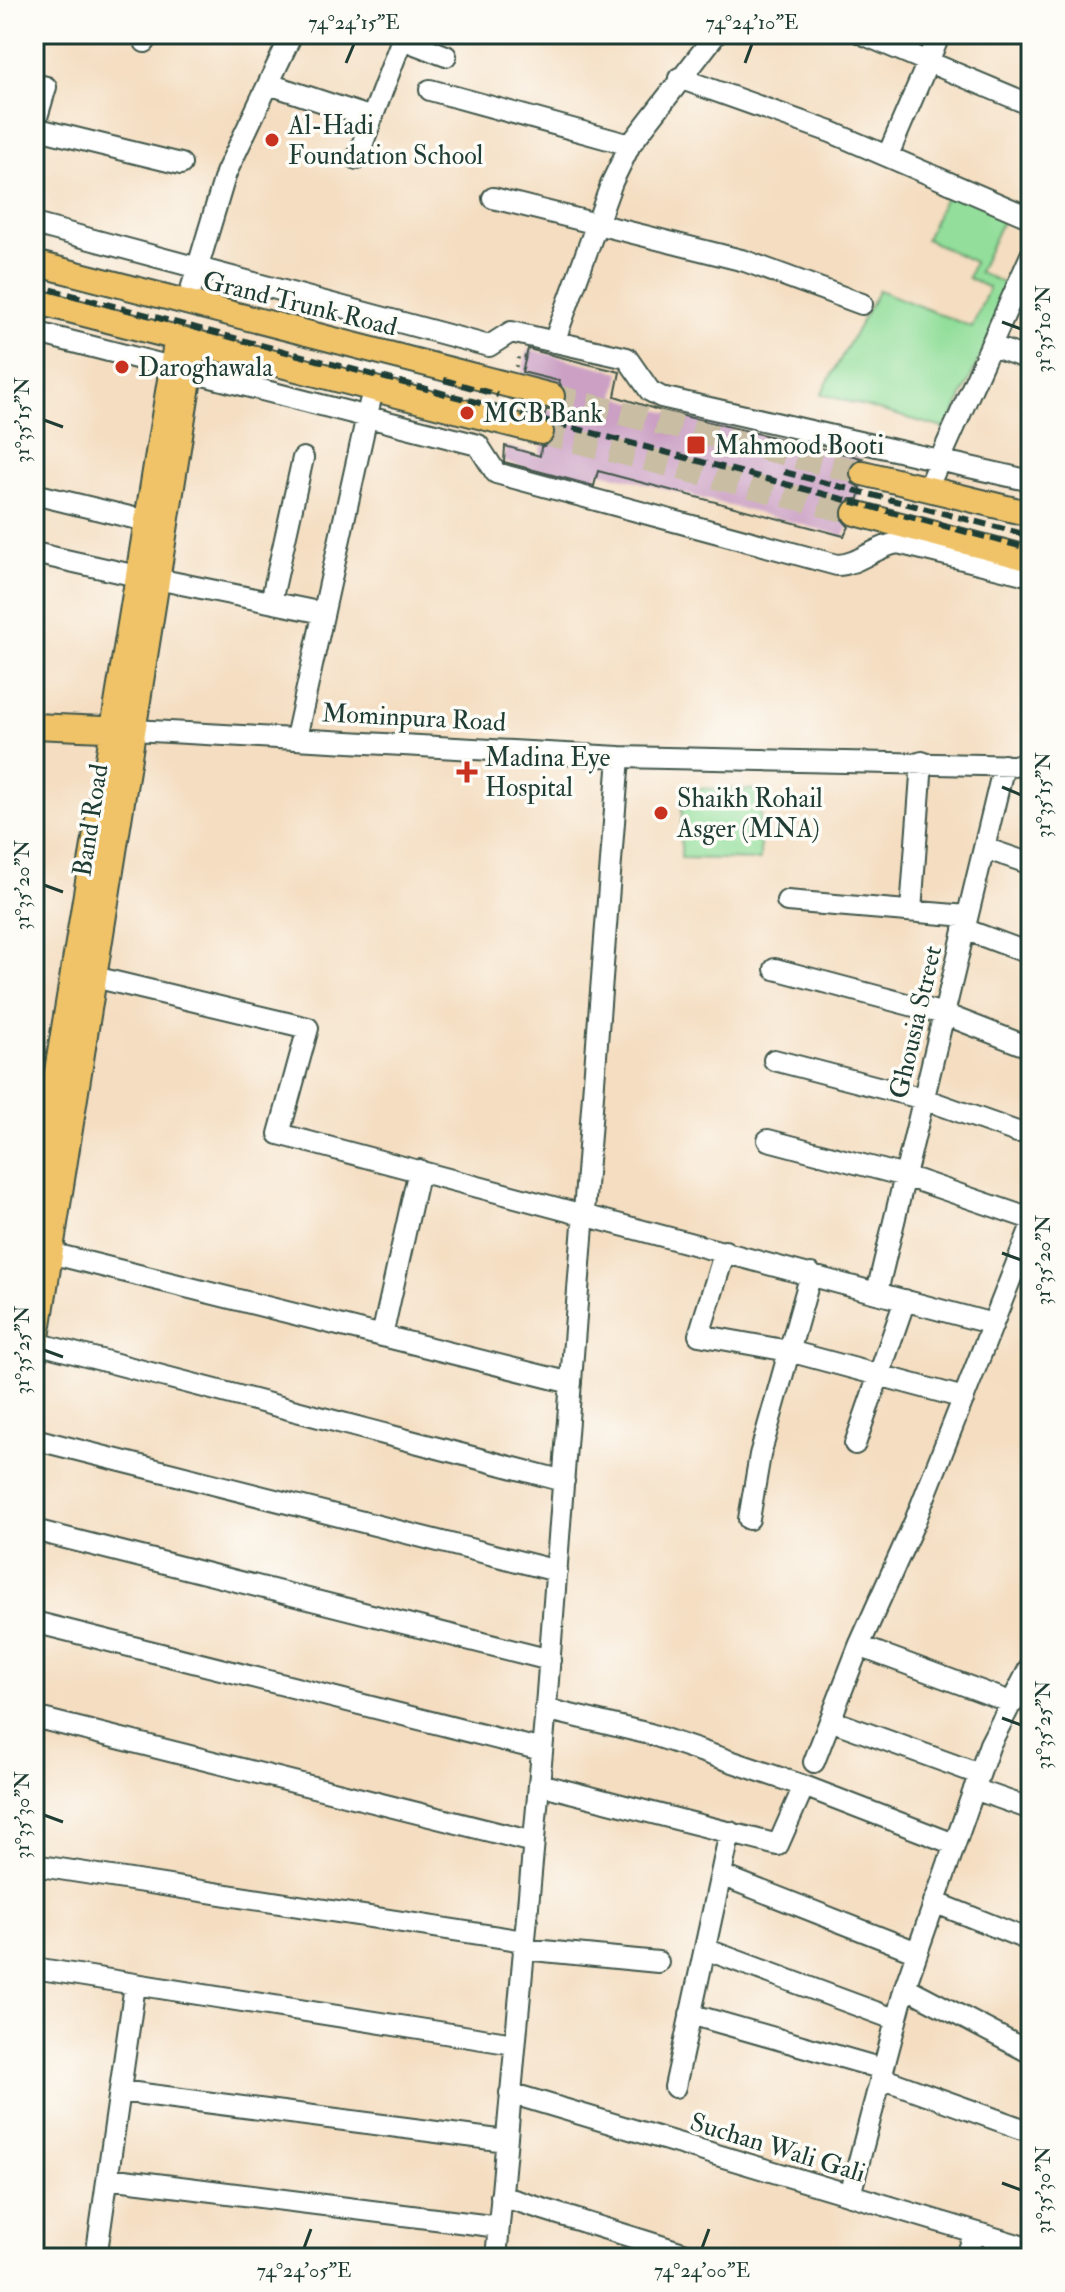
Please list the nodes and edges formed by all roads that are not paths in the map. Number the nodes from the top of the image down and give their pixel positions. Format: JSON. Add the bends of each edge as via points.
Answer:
{"nodes":[{"id":1,"x":292,"y":34,"type":"edge"},
{"id":2,"x":862,"y":34,"type":"edge"},
{"id":3,"x":940,"y":34,"type":"edge"},
{"id":4,"x":396,"y":36,"type":"edge"},
{"id":5,"x":706,"y":36,"type":"edge"},
{"id":6,"x":446,"y":56,"type":"dead end"},
{"id":7,"x":927,"y":62,"type":"junction"},
{"id":8,"x":679,"y":78,"type":"junction"},
{"id":9,"x":34,"y":84,"type":"edge"},
{"id":10,"x":269,"y":84,"type":"junction"},
{"id":11,"x":430,"y":90,"type":"dead end"},
{"id":12,"x":1031,"y":105,"type":"edge"},
{"id":13,"x":372,"y":118,"type":"junction"},
{"id":14,"x":34,"y":128,"type":"edge"},
{"id":15,"x":630,"y":145,"type":"junction"},
{"id":16,"x":888,"y":155,"type":"junction"},
{"id":17,"x":357,"y":159,"type":"dead end"},
{"id":18,"x":181,"y":164,"type":"dead end"},
{"id":19,"x":493,"y":198,"type":"dead end"},
{"id":20,"x":1031,"y":218,"type":"edge"},
{"id":21,"x":598,"y":222,"type":"junction"},
{"id":22,"x":34,"y":224,"type":"edge"},
{"id":23,"x":1031,"y":255,"type":"edge"},
{"id":24,"x":34,"y":263,"type":"edge"},
{"id":25,"x":195,"y":267,"type":"junction"},
{"id":26,"x":34,"y":301,"type":"edge"},
{"id":27,"x":187,"y":303,"type":"junction"},
{"id":28,"x":862,"y":304,"type":"dead end"},
{"id":29,"x":34,"y":332,"type":"edge"},
{"id":30,"x":186,"y":339,"type":"junction"},
{"id":31,"x":554,"y":342,"type":"junction"},
{"id":32,"x":992,"y":346,"type":"junction"},
{"id":33,"x":1031,"y":360,"type":"edge"},
{"id":34,"x":181,"y":367,"type":"junction"},
{"id":35,"x":372,"y":386,"type":"junction"},
{"id":36,"x":552,"y":396,"type":"tunnel mouth"},
{"id":37,"x":367,"y":415,"type":"junction"},
{"id":38,"x":541,"y":432,"type":"tunnel mouth"},
{"id":39,"x":303,"y":458,"type":"dead end"},
{"id":40,"x":939,"y":459,"type":"junction"},
{"id":41,"x":863,"y":473,"type":"tunnel mouth"},
{"id":42,"x":1031,"y":481,"type":"edge"},
{"id":43,"x":927,"y":489,"type":"junction"},
{"id":44,"x":34,"y":494,"type":"edge"},
{"id":45,"x":855,"y":513,"type":"tunnel mouth"},
{"id":46,"x":1031,"y":514,"type":"edge"},
{"id":47,"x":146,"y":521,"type":"junction"},
{"id":48,"x":34,"y":553,"type":"edge"},
{"id":49,"x":1031,"y":559,"type":"edge"},
{"id":50,"x":1031,"y":576,"type":"edge"},
{"id":51,"x":147,"y":578,"type":"junction"},
{"id":52,"x":271,"y":602,"type":"junction"},
{"id":53,"x":323,"y":613,"type":"junction"},
{"id":54,"x":34,"y":726,"type":"edge"},
{"id":55,"x":122,"y":730,"type":"junction"},
{"id":56,"x":296,"y":738,"type":"junction"},
{"id":57,"x":619,"y":757,"type":"junction"},
{"id":58,"x":922,"y":762,"type":"junction"},
{"id":59,"x":1004,"y":765,"type":"junction"},
{"id":60,"x":1031,"y":766,"type":"edge"},
{"id":61,"x":984,"y":848,"type":"junction"},
{"id":62,"x":1031,"y":864,"type":"edge"},
{"id":63,"x":787,"y":901,"type":"dead end"},
{"id":64,"x":911,"y":911,"type":"junction"},
{"id":65,"x":966,"y":922,"type":"junction"},
{"id":66,"x":1031,"y":954,"type":"edge"},
{"id":67,"x":775,"y":969,"type":"dead end"},
{"id":68,"x":94,"y":977,"type":"junction"},
{"id":69,"x":944,"y":1014,"type":"junction"},
{"id":70,"x":1031,"y":1048,"type":"edge"},
{"id":71,"x":774,"y":1060,"type":"dead end"},
{"id":72,"x":924,"y":1099,"type":"junction"},
{"id":73,"x":1017,"y":1132,"type":"dead end"},
{"id":74,"x":768,"y":1140,"type":"dead end"},
{"id":75,"x":419,"y":1170,"type":"junction"},
{"id":76,"x":905,"y":1176,"type":"junction"},
{"id":77,"x":34,"y":1212,"type":"edge"},
{"id":78,"x":584,"y":1213,"type":"junction"},
{"id":79,"x":1031,"y":1219,"type":"edge"},
{"id":80,"x":1031,"y":1227,"type":"edge"},
{"id":81,"x":725,"y":1251,"type":"junction"},
{"id":82,"x":50,"y":1253,"type":"junction"},
{"id":83,"x":811,"y":1274,"type":"junction"},
{"id":84,"x":877,"y":1292,"type":"junction"},
{"id":85,"x":905,"y":1300,"type":"junction"},
{"id":86,"x":993,"y":1324,"type":"junction"},
{"id":87,"x":382,"y":1336,"type":"junction"},
{"id":88,"x":35,"y":1349,"type":"edge"},
{"id":89,"x":789,"y":1351,"type":"junction"},
{"id":90,"x":880,"y":1372,"type":"junction"},
{"id":91,"x":571,"y":1383,"type":"junction"},
{"id":92,"x":964,"y":1398,"type":"junction"},
{"id":93,"x":34,"y":1439,"type":"edge"},
{"id":94,"x":855,"y":1444,"type":"dead end"},
{"id":95,"x":564,"y":1481,"type":"junction"},
{"id":96,"x":749,"y":1519,"type":"dead end"},
{"id":97,"x":34,"y":1530,"type":"edge"},
{"id":98,"x":557,"y":1571,"type":"junction"},
{"id":99,"x":34,"y":1622,"type":"edge"},
{"id":100,"x":859,"y":1646,"type":"junction"},
{"id":101,"x":550,"y":1660,"type":"junction"},
{"id":102,"x":1031,"y":1665,"type":"edge"},
{"id":103,"x":1013,"y":1703,"type":"junction"},
{"id":104,"x":545,"y":1709,"type":"junction"},
{"id":105,"x":34,"y":1717,"type":"edge"},
{"id":106,"x":830,"y":1720,"type":"junction"},
{"id":107,"x":542,"y":1750,"type":"junction"},
{"id":108,"x":814,"y":1762,"type":"dead end"},
{"id":109,"x":976,"y":1782,"type":"junction"},
{"id":110,"x":539,"y":1784,"type":"junction"},
{"id":111,"x":804,"y":1786,"type":"junction"},
{"id":112,"x":1031,"y":1809,"type":"edge"},
{"id":113,"x":730,"y":1832,"type":"junction"},
{"id":114,"x":533,"y":1842,"type":"junction"},
{"id":115,"x":954,"y":1844,"type":"junction"},
{"id":116,"x":34,"y":1865,"type":"edge"},
{"id":117,"x":721,"y":1875,"type":"junction"},
{"id":118,"x":934,"y":1902,"type":"junction"},
{"id":119,"x":1031,"y":1941,"type":"edge"},
{"id":120,"x":524,"y":1945,"type":"junction"},
{"id":121,"x":705,"y":1949,"type":"junction"},
{"id":122,"x":917,"y":1952,"type":"junction"},
{"id":123,"x":658,"y":1962,"type":"dead end"},
{"id":124,"x":34,"y":1968,"type":"edge"},
{"id":125,"x":135,"y":1985,"type":"junction"},
{"id":126,"x":905,"y":1987,"type":"junction"},
{"id":127,"x":690,"y":2014,"type":"junction"},
{"id":128,"x":894,"y":2019,"type":"junction"},
{"id":129,"x":514,"y":2044,"type":"junction"},
{"id":130,"x":1031,"y":2053,"type":"edge"},
{"id":131,"x":882,"y":2073,"type":"junction"},
{"id":132,"x":675,"y":2087,"type":"dead end"},
{"id":133,"x":120,"y":2091,"type":"junction"},
{"id":134,"x":510,"y":2093,"type":"junction"},
{"id":135,"x":1031,"y":2132,"type":"edge"},
{"id":136,"x":506,"y":2141,"type":"junction"},
{"id":137,"x":108,"y":2178,"type":"junction"},
{"id":138,"x":850,"y":2195,"type":"junction"},
{"id":139,"x":501,"y":2196,"type":"junction"},
{"id":140,"x":499,"y":2227,"type":"junction"},
{"id":141,"x":975,"y":2233,"type":"junction"},
{"id":142,"x":1031,"y":2249,"type":"edge"},
{"id":143,"x":96,"y":2258,"type":"edge"},
{"id":144,"x":496,"y":2258,"type":"edge"},
{"id":145,"x":699,"y":2258,"type":"edge"},
{"id":146,"x":966,"y":2258,"type":"edge"}],
"edges":[{"from":1,"to":10,"type":"street"},
{"from":2,"to":7,"type":"street"},
{"from":3,"to":7,"type":"street"},
{"from":4,"to":6,"type":"street"},
{"from":4,"to":13,"type":"street"},
{"from":5,"to":8,"type":"street"},
{"from":7,"to":12,"type":"street"},
{"from":7,"to":16,"type":"street"},
{"from":8,"to":15,"type":"street"},
{"from":8,"to":16,"type":"street"},
{"from":9,"to":14,"type":"street","via":[[46,87]]},
{"from":10,"to":13,"type":"street"},
{"from":10,"to":25,"type":"street","via":[[226,173]]},
{"from":11,"to":15,"type":"street"},
{"from":13,"to":17,"type":"street"},
{"from":14,"to":18,"type":"street"},
{"from":15,"to":21,"type":"street"},
{"from":16,"to":20,"type":"street"},
{"from":19,"to":21,"type":"street"},
{"from":21,"to":28,"type":"street","via":[[745,261]]},
{"from":21,"to":31,"type":"street"},
{"from":22,"to":25,"type":"street"},
{"from":23,"to":32,"type":"street"},
{"from":24,"to":27,"type":"main road","name":"Grand Trunk Road"},
{"from":25,"to":27,"type":"street"},
{"from":25,"to":31,"type":"street","via":[[489,346],[511,332]]},
{"from":26,"to":30,"type":"main road"},
{"from":27,"to":36,"type":"main road","name":"Grand Trunk Road"},
{"from":29,"to":34,"type":"street"},
{"from":30,"to":34,"type":"main road","name":"Band Road"},
{"from":30,"to":35,"type":"main road"},
{"from":31,"to":40,"type":"street","via":[[630,360],[650,391],[661,397]]},
{"from":32,"to":33,"type":"street"},
{"from":32,"to":40,"type":"street"},
{"from":34,"to":37,"type":"street"},
{"from":34,"to":47,"type":"main road","name":"Band Road"},
{"from":34,"to":51,"type":"main road","name":"Band Road"},
{"from":35,"to":37,"type":"street"},
{"from":35,"to":38,"type":"main road"},
{"from":37,"to":50,"type":"street","via":[[478,445],[496,473],[837,565],[898,543]]},
{"from":37,"to":53,"type":"street"},
{"from":39,"to":52,"type":"street"},
{"from":40,"to":42,"type":"street"},
{"from":40,"to":43,"type":"street"},
{"from":41,"to":43,"type":"main road"},
{"from":43,"to":46,"type":"main road"},
{"from":44,"to":47,"type":"street"},
{"from":45,"to":49,"type":"main road"},
{"from":47,"to":51,"type":"main road","name":"Band Road"},
{"from":48,"to":51,"type":"street"},
{"from":51,"to":52,"type":"street"},
{"from":51,"to":55,"type":"main road","name":"Band Road"},
{"from":52,"to":53,"type":"street"},
{"from":53,"to":56,"type":"street"},
{"from":54,"to":55,"type":"main road","name":"Mominpura Road"},
{"from":55,"to":56,"type":"street","name":"Mominpura Road"},
{"from":55,"to":68,"type":"main road","name":"Band Road"},
{"from":55,"to":77,"type":"main road","name":"Band Road"},
{"from":56,"to":57,"type":"street","name":"Mominpura Road"},
{"from":57,"to":58,"type":"street","name":"Mominpura Road"},
{"from":57,"to":78,"type":"street"},
{"from":58,"to":59,"type":"street","name":"Mominpura Road"},
{"from":58,"to":64,"type":"street"},
{"from":59,"to":60,"type":"street","name":"Mominpura Road"},
{"from":59,"to":61,"type":"street","name":"Ghousia Street"},
{"from":61,"to":62,"type":"street"},
{"from":61,"to":65,"type":"street","name":"Ghousia Street"},
{"from":63,"to":64,"type":"street"},
{"from":64,"to":65,"type":"street"},
{"from":65,"to":66,"type":"street"},
{"from":65,"to":69,"type":"street","name":"Ghousia Street"},
{"from":67,"to":69,"type":"street"},
{"from":68,"to":75,"type":"street","via":[[308,1028],[279,1134]]},
{"from":68,"to":82,"type":"main road","name":"Band Road"},
{"from":69,"to":70,"type":"street"},
{"from":69,"to":72,"type":"street","name":"Ghousia Street"},
{"from":71,"to":72,"type":"street"},
{"from":72,"to":73,"type":"street"},
{"from":72,"to":76,"type":"street","name":"Ghousia Street"},
{"from":74,"to":76,"type":"street"},
{"from":75,"to":78,"type":"street"},
{"from":75,"to":87,"type":"street"},
{"from":76,"to":79,"type":"street"},
{"from":76,"to":84,"type":"street","name":"Ghousia Street"},
{"from":78,"to":81,"type":"street"},
{"from":78,"to":91,"type":"street"},
{"from":80,"to":86,"type":"street"},
{"from":81,"to":83,"type":"street"},
{"from":81,"to":89,"type":"street","via":[[699,1335]]},
{"from":82,"to":87,"type":"street"},
{"from":82,"to":88,"type":"main road","name":"Band Road"},
{"from":83,"to":84,"type":"street"},
{"from":83,"to":89,"type":"street"},
{"from":84,"to":85,"type":"street"},
{"from":85,"to":86,"type":"street"},
{"from":85,"to":90,"type":"street"},
{"from":86,"to":92,"type":"street"},
{"from":87,"to":91,"type":"street"},
{"from":88,"to":95,"type":"street"},
{"from":89,"to":90,"type":"street"},
{"from":89,"to":96,"type":"street","via":[[760,1455]]},
{"from":90,"to":92,"type":"street"},
{"from":90,"to":94,"type":"street"},
{"from":91,"to":95,"type":"street"},
{"from":92,"to":100,"type":"street"},
{"from":93,"to":98,"type":"street"},
{"from":95,"to":98,"type":"street"},
{"from":97,"to":101,"type":"street"},
{"from":98,"to":101,"type":"street"},
{"from":99,"to":107,"type":"street"},
{"from":100,"to":103,"type":"street"},
{"from":100,"to":106,"type":"street"},
{"from":101,"to":104,"type":"street"},
{"from":102,"to":103,"type":"street"},
{"from":103,"to":109,"type":"street"},
{"from":104,"to":107,"type":"street"},
{"from":104,"to":111,"type":"street","via":[[650,1734]]},
{"from":105,"to":114,"type":"street"},
{"from":106,"to":108,"type":"street"},
{"from":106,"to":109,"type":"street"},
{"from":107,"to":110,"type":"street"},
{"from":109,"to":112,"type":"street"},
{"from":109,"to":115,"type":"street"},
{"from":110,"to":113,"type":"street"},
{"from":110,"to":114,"type":"street"},
{"from":111,"to":113,"type":"street","via":[[778,1845]]},
{"from":111,"to":115,"type":"street"},
{"from":113,"to":117,"type":"street"},
{"from":114,"to":120,"type":"street"},
{"from":115,"to":118,"type":"street"},
{"from":116,"to":120,"type":"street"},
{"from":117,"to":121,"type":"street"},
{"from":117,"to":122,"type":"street"},
{"from":118,"to":119,"type":"street"},
{"from":118,"to":122,"type":"street"},
{"from":120,"to":123,"type":"street"},
{"from":120,"to":129,"type":"street"},
{"from":121,"to":127,"type":"street"},
{"from":121,"to":128,"type":"street"},
{"from":122,"to":126,"type":"street"},
{"from":124,"to":125,"type":"street"},
{"from":125,"to":129,"type":"street"},
{"from":125,"to":133,"type":"street"},
{"from":126,"to":128,"type":"street"},
{"from":126,"to":130,"type":"street"},
{"from":127,"to":131,"type":"street"},
{"from":127,"to":132,"type":"street"},
{"from":128,"to":131,"type":"street"},
{"from":129,"to":134,"type":"street"},
{"from":131,"to":135,"type":"street"},
{"from":131,"to":138,"type":"street"},
{"from":133,"to":136,"type":"street"},
{"from":133,"to":137,"type":"street"},
{"from":134,"to":136,"type":"street"},
{"from":134,"to":138,"type":"street","name":"Suchan Wali Gali"},
{"from":136,"to":139,"type":"street"},
{"from":137,"to":140,"type":"street"},
{"from":137,"to":143,"type":"street"},
{"from":138,"to":141,"type":"street","name":"Suchan Wali Gali"},
{"from":139,"to":140,"type":"street"},
{"from":139,"to":145,"type":"street"},
{"from":140,"to":144,"type":"street"},
{"from":141,"to":142,"type":"street","name":"Suchan Wali Gali"},
{"from":141,"to":146,"type":"street"}]}
